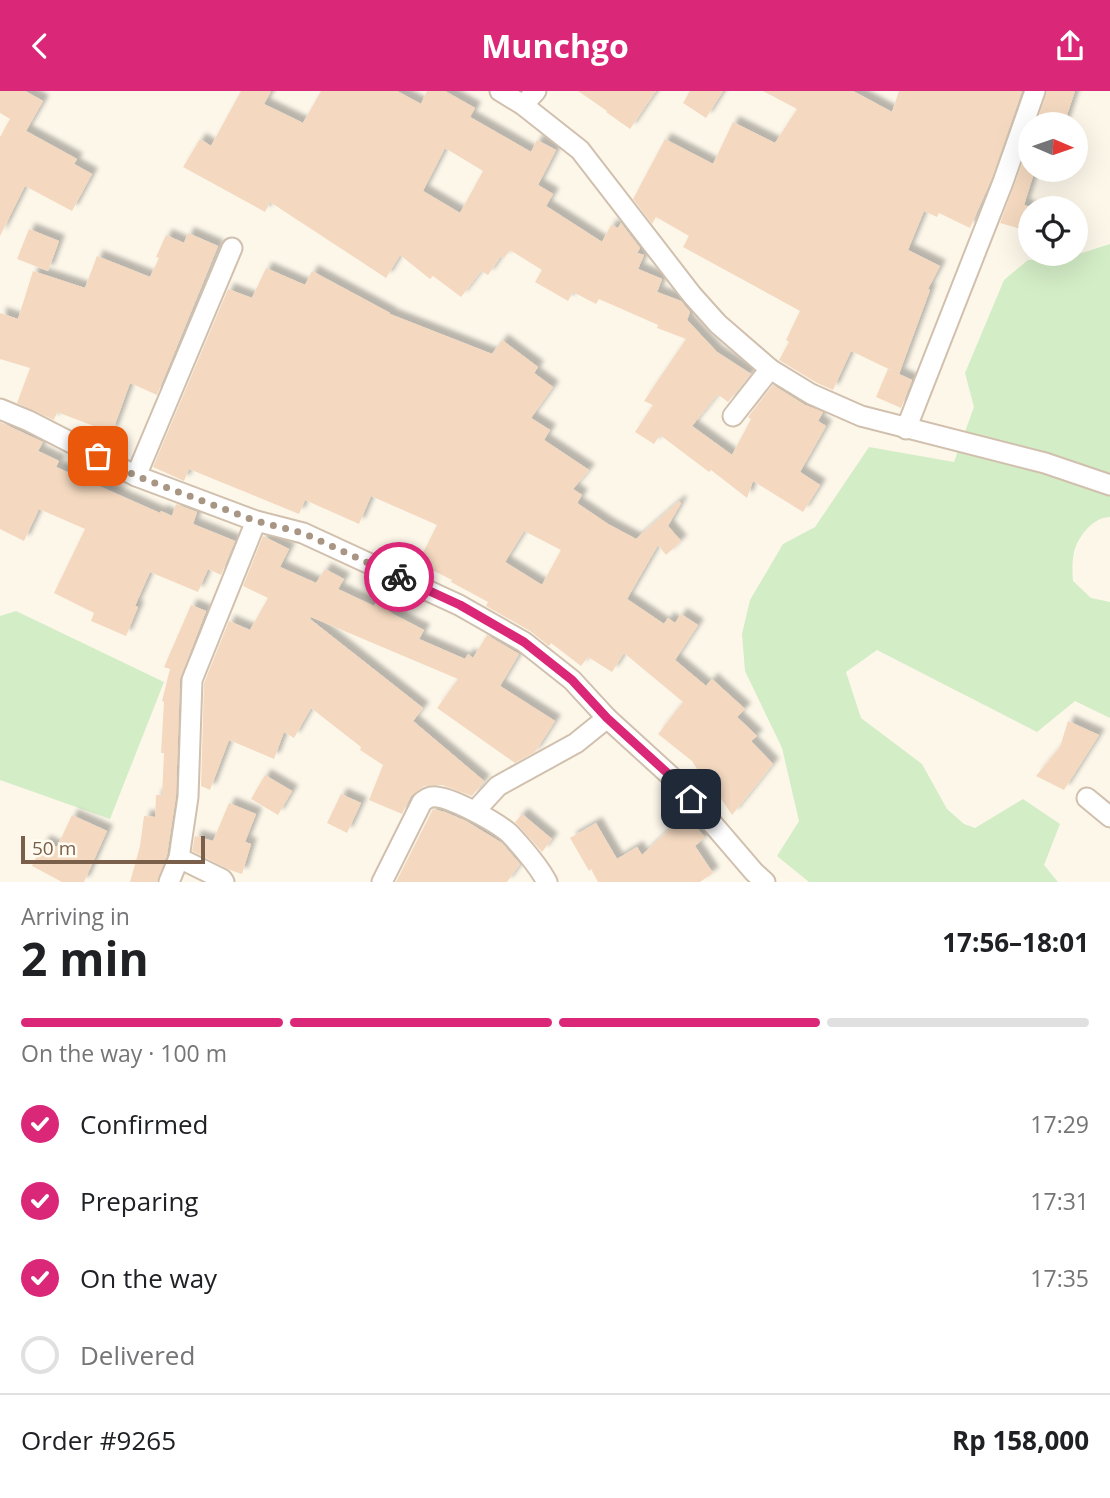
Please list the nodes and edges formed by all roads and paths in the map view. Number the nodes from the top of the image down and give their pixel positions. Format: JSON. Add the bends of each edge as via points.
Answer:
{"nodes":[{"id":1,"x":500,"y":91,"type":"edge"},
{"id":2,"x":1035,"y":91,"type":"edge"},
{"id":3,"x":530,"y":98,"type":"edge"},
{"id":4,"x":232,"y":248,"type":"dead end"},
{"id":5,"x":770,"y":369,"type":"junction"},
{"id":6,"x":0,"y":409,"type":"edge"},
{"id":7,"x":733,"y":416,"type":"dead end"},
{"id":8,"x":906,"y":429,"type":"junction"},
{"id":9,"x":136,"y":476,"type":"junction"},
{"id":10,"x":1110,"y":485,"type":"edge"},
{"id":11,"x":256,"y":521,"type":"junction"},
{"id":12,"x":607,"y":718,"type":"junction"},
{"id":13,"x":1087,"y":798,"type":"dead end"},
{"id":14,"x":475,"y":811,"type":"junction"},
{"id":15,"x":1110,"y":817,"type":"edge"},
{"id":16,"x":179,"y":858,"type":"junction"},
{"id":17,"x":169,"y":882,"type":"edge"},
{"id":18,"x":224,"y":882,"type":"edge"},
{"id":19,"x":382,"y":882,"type":"edge"},
{"id":20,"x":547,"y":882,"type":"edge"},
{"id":21,"x":765,"y":882,"type":"edge"}],
"edges":[{"from":1,"to":3,"type":"street"},
{"from":2,"to":8,"type":"street"},
{"from":3,"to":5,"type":"street","via":[[580,150],[692,295]]},
{"from":4,"to":9,"type":"street"},
{"from":5,"to":7,"type":"street"},
{"from":5,"to":8,"type":"street","via":[[825,401]]},
{"from":6,"to":9,"type":"street"},
{"from":8,"to":10,"type":"street","via":[[1045,463]]},
{"from":9,"to":11,"type":"street"},
{"from":11,"to":12,"type":"street","via":[[303,533],[460,605],[534,650],[572,680]]},
{"from":11,"to":16,"type":"street","via":[[192,680],[188,797]]},
{"from":12,"to":14,"type":"street","via":[[576,743],[498,786]]},
{"from":12,"to":21,"type":"street","via":[[675,780]]},
{"from":13,"to":15,"type":"street"},
{"from":14,"to":19,"type":"street","via":[[428,797]]},
{"from":14,"to":20,"type":"street","via":[[508,833]]},
{"from":16,"to":17,"type":"street"},
{"from":16,"to":18,"type":"street"}]}
